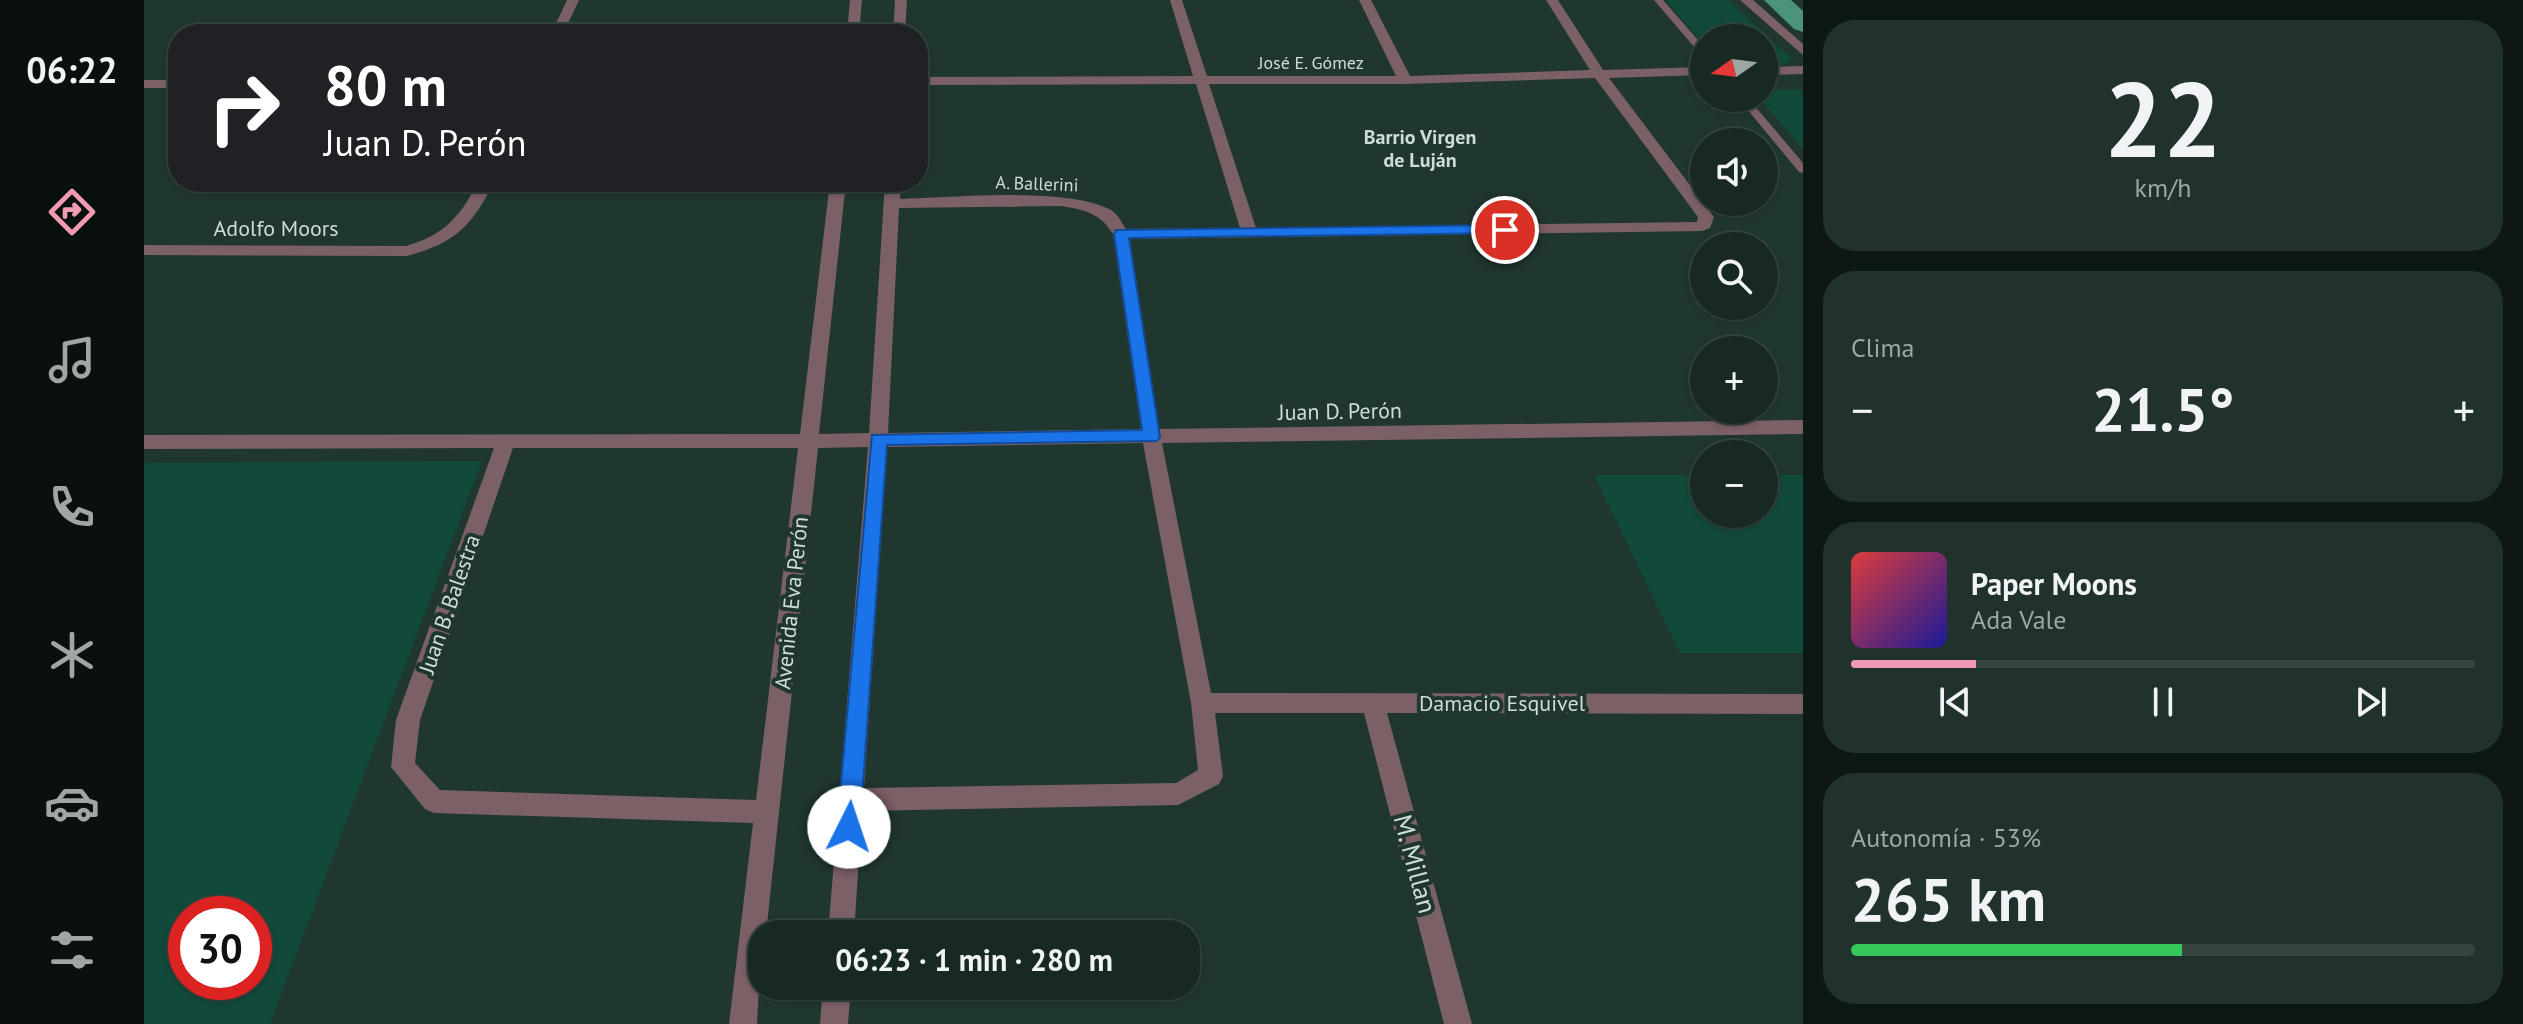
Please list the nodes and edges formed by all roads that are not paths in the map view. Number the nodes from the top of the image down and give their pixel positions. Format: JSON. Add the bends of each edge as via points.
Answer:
{"nodes":[{"id":1,"x":573,"y":0,"type":"edge"},
{"id":2,"x":856,"y":0,"type":"edge"},
{"id":3,"x":901,"y":0,"type":"edge"},
{"id":4,"x":1176,"y":0,"type":"edge"},
{"id":5,"x":1365,"y":0,"type":"edge"},
{"id":6,"x":1552,"y":0,"type":"edge"},
{"id":7,"x":1658,"y":0,"type":"edge"},
{"id":8,"x":1746,"y":0,"type":"edge"},
{"id":9,"x":562,"y":24,"type":"edge"},
{"id":10,"x":854,"y":24,"type":"edge"},
{"id":11,"x":900,"y":24,"type":"edge"},
{"id":12,"x":1690,"y":37,"type":"edge"},
{"id":13,"x":1803,"y":51,"type":"edge"},
{"id":14,"x":1803,"y":70,"type":"edge"},
{"id":15,"x":1690,"y":71,"type":"edge"},
{"id":16,"x":1778,"y":71,"type":"edge"},
{"id":17,"x":1599,"y":74,"type":"junction"},
{"id":18,"x":1405,"y":80,"type":"junction"},
{"id":19,"x":928,"y":81,"type":"edge"},
{"id":20,"x":1200,"y":82,"type":"junction"},
{"id":21,"x":144,"y":84,"type":"edge"},
{"id":22,"x":168,"y":84,"type":"edge"},
{"id":23,"x":1755,"y":112,"type":"edge"},
{"id":24,"x":1803,"y":170,"type":"edge"},
{"id":25,"x":480,"y":192,"type":"edge"},
{"id":26,"x":837,"y":192,"type":"edge"},
{"id":27,"x":893,"y":192,"type":"edge"},
{"id":28,"x":893,"y":204,"type":"junction"},
{"id":29,"x":1249,"y":232,"type":"junction"},
{"id":30,"x":1121,"y":234,"type":"junction"},
{"id":31,"x":144,"y":250,"type":"edge"},
{"id":32,"x":1803,"y":427,"type":"edge"},
{"id":33,"x":1151,"y":437,"type":"junction"},
{"id":34,"x":878,"y":439,"type":"junction"},
{"id":35,"x":809,"y":441,"type":"junction"},
{"id":36,"x":144,"y":442,"type":"edge"},
{"id":37,"x":505,"y":443,"type":"junction"},
{"id":38,"x":1202,"y":703,"type":"junction"},
{"id":39,"x":1373,"y":703,"type":"junction"},
{"id":40,"x":1803,"y":704,"type":"edge"},
{"id":41,"x":850,"y":800,"type":"junction"},
{"id":42,"x":767,"y":812,"type":"junction"},
{"id":43,"x":842,"y":920,"type":"edge"},
{"id":44,"x":836,"y":1000,"type":"edge"},
{"id":45,"x":743,"y":1024,"type":"edge"},
{"id":46,"x":834,"y":1024,"type":"edge"},
{"id":47,"x":1458,"y":1024,"type":"edge"}],
"edges":[{"from":1,"to":9,"type":"street"},
{"from":2,"to":10,"type":"street"},
{"from":3,"to":11,"type":"street"},
{"from":4,"to":20,"type":"street"},
{"from":5,"to":18,"type":"street"},
{"from":6,"to":17,"type":"street"},
{"from":7,"to":12,"type":"lane"},
{"from":8,"to":13,"type":"street"},
{"from":14,"to":16,"type":"street"},
{"from":15,"to":17,"type":"street","name":"José E. Gómez"},
{"from":17,"to":18,"type":"street","name":"José E. Gómez"},
{"from":17,"to":29,"type":"street","via":[[1706,217],[1704,225]]},
{"from":18,"to":20,"type":"street","name":"José E. Gómez"},
{"from":19,"to":20,"type":"street","name":"José E. Gómez"},
{"from":20,"to":29,"type":"street"},
{"from":21,"to":22,"type":"street"},
{"from":23,"to":24,"type":"lane"},
{"from":25,"to":31,"type":"street","name":"Adolfo Moors","via":[[447,238],[407,251]]},
{"from":26,"to":35,"type":"street","name":"Avenida Eva Perón"},
{"from":27,"to":28,"type":"street"},
{"from":28,"to":30,"type":"street","name":"A. Ballerini","via":[[1061,201],[1109,215]]},
{"from":28,"to":34,"type":"street"},
{"from":29,"to":30,"type":"street"},
{"from":30,"to":33,"type":"street"},
{"from":32,"to":33,"type":"street","name":"Juan D. Perón"},
{"from":33,"to":34,"type":"street","name":"Juan D. Perón"},
{"from":33,"to":38,"type":"street"},
{"from":34,"to":35,"type":"street","name":"Juan D. Perón"},
{"from":34,"to":41,"type":"street"},
{"from":35,"to":37,"type":"street","name":"Juan D. Perón"},
{"from":35,"to":42,"type":"street","name":"Avenida Eva Perón"},
{"from":36,"to":37,"type":"street","name":"Juan D. Perón"},
{"from":37,"to":42,"type":"street","name":"Juan B. Balestra","via":[[408,720],[403,767],[434,801]]},
{"from":38,"to":39,"type":"street","name":"Damacio Esquivel"},
{"from":38,"to":41,"type":"street","via":[[1211,776],[1178,794]]},
{"from":39,"to":40,"type":"street","name":"Damacio Esquivel"},
{"from":39,"to":47,"type":"street","name":"M. Millan"},
{"from":41,"to":43,"type":"street"},
{"from":42,"to":45,"type":"street","name":"Avenida Eva Perón"},
{"from":44,"to":46,"type":"street"}]}
